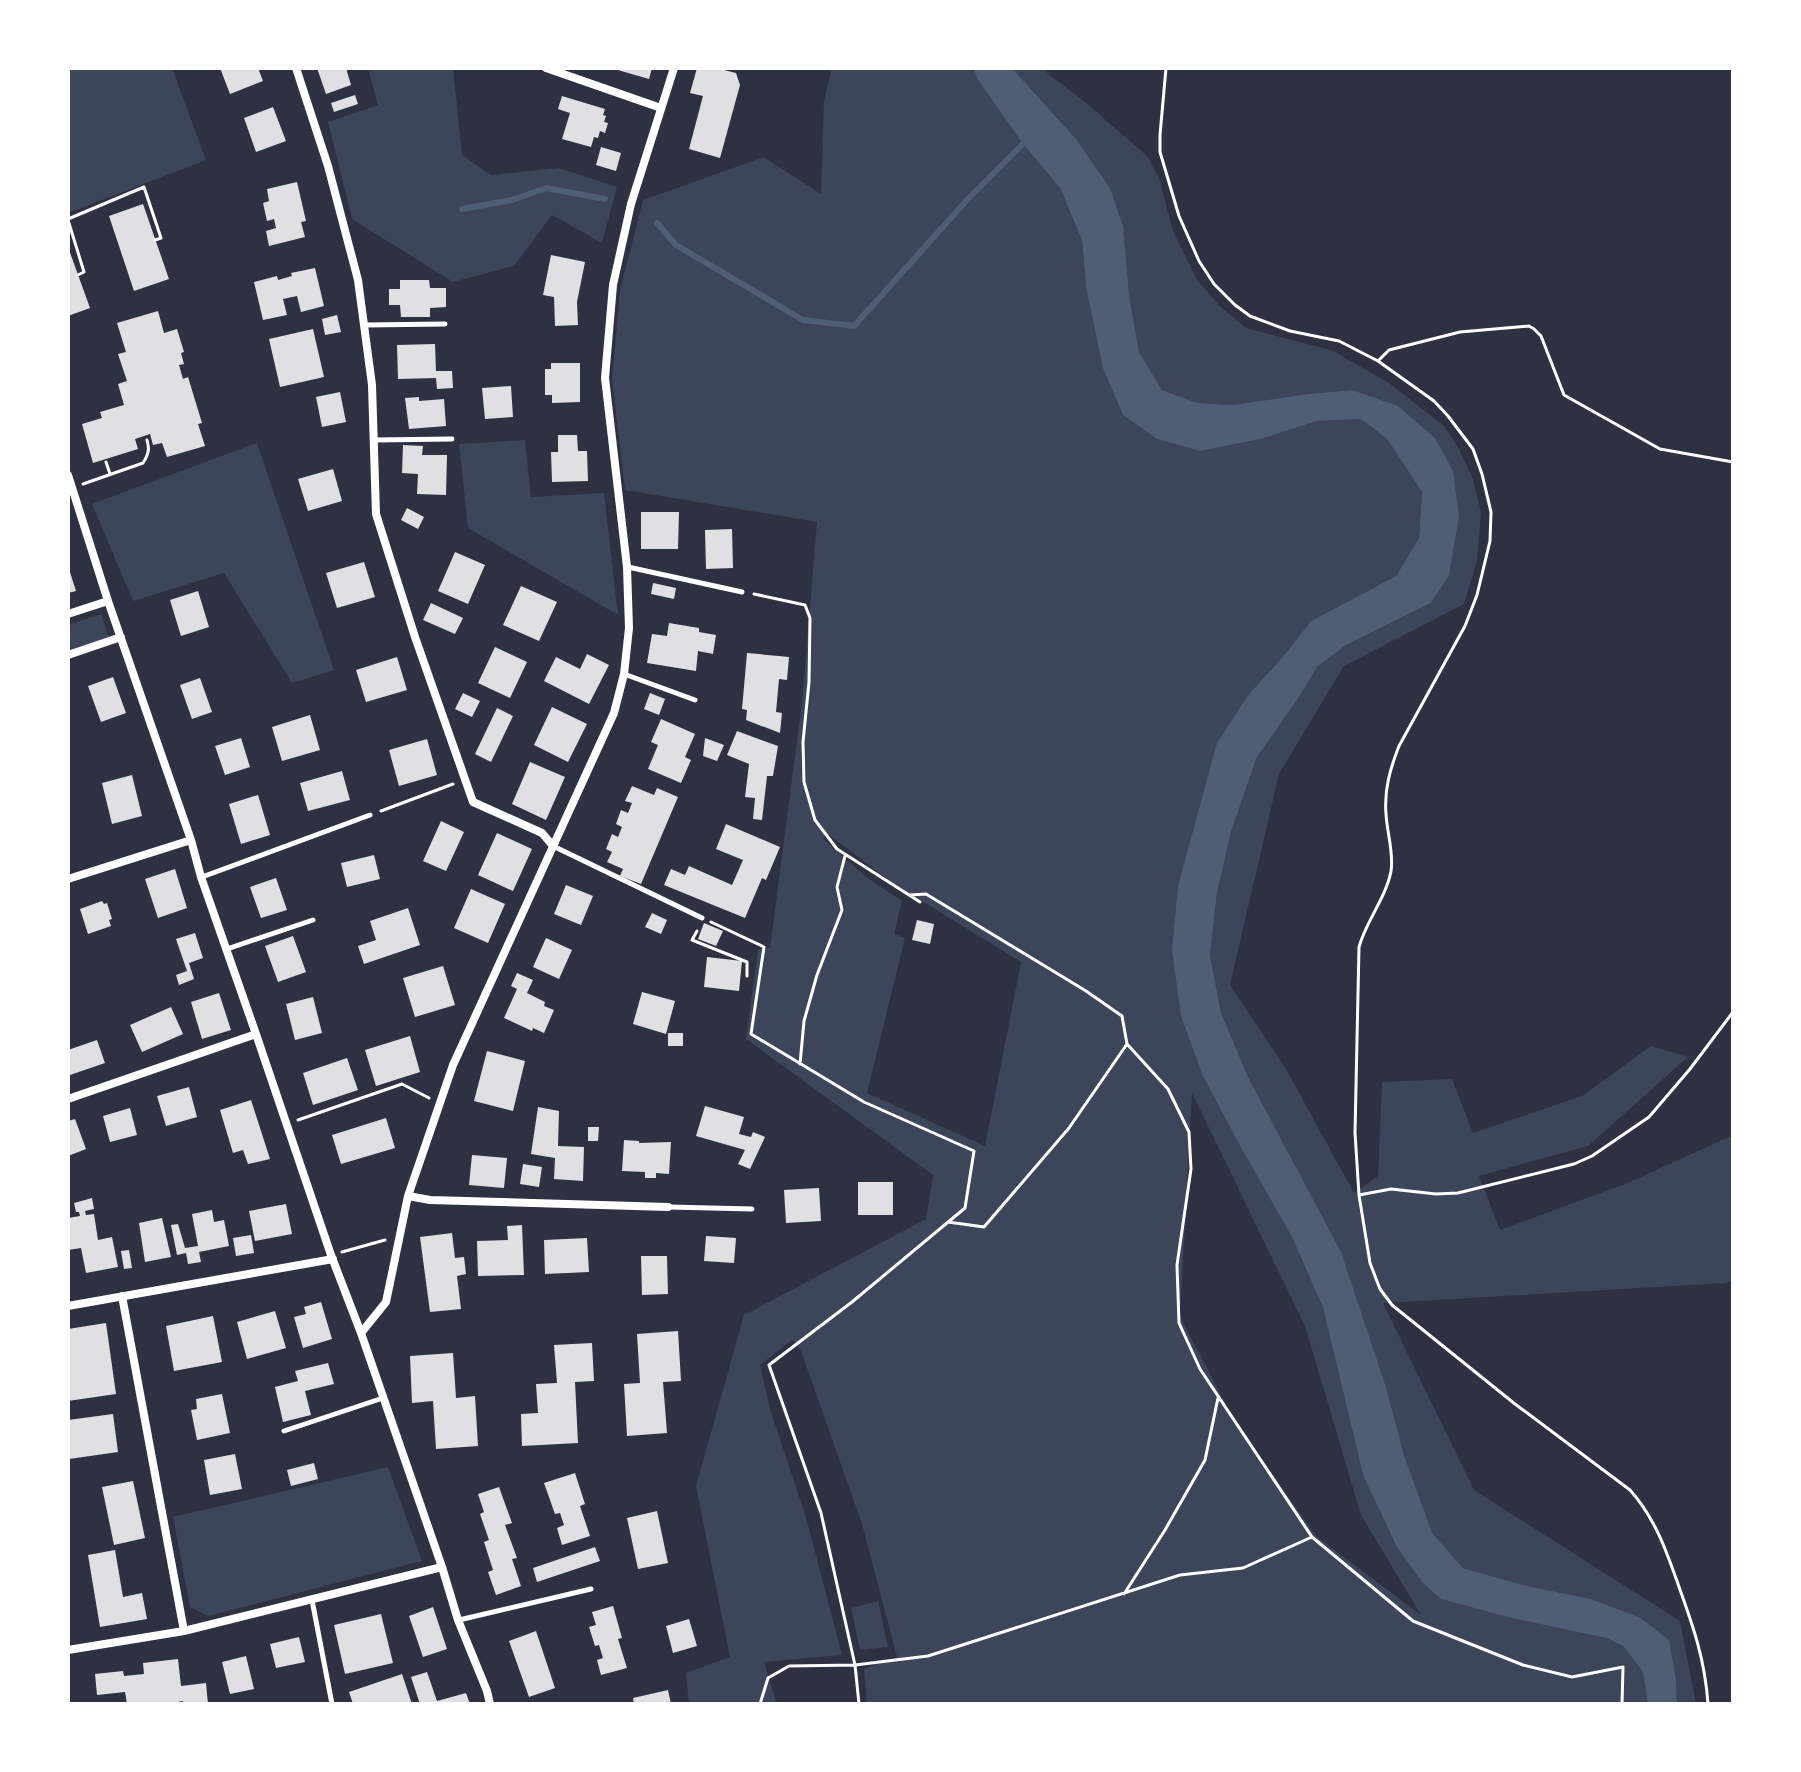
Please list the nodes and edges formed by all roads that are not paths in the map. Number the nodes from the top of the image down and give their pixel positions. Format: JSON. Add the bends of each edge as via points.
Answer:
{"nodes":[{"id":1,"x":296,"y":68,"type":"edge"},
{"id":2,"x":546,"y":68,"type":"edge"},
{"id":3,"x":674,"y":68,"type":"edge"},
{"id":4,"x":661,"y":108,"type":"junction"},
{"id":5,"x":445,"y":324,"type":"dead end"},
{"id":6,"x":364,"y":325,"type":"junction"},
{"id":7,"x":452,"y":439,"type":"dead end"},
{"id":8,"x":375,"y":440,"type":"junction"},
{"id":9,"x":68,"y":475,"type":"edge"},
{"id":10,"x":627,"y":567,"type":"junction"},
{"id":11,"x":742,"y":592,"type":"road end"},
{"id":12,"x":108,"y":601,"type":"junction"},
{"id":13,"x":68,"y":614,"type":"edge"},
{"id":14,"x":121,"y":637,"type":"junction"},
{"id":15,"x":68,"y":655,"type":"edge"},
{"id":16,"x":624,"y":674,"type":"junction"},
{"id":17,"x":695,"y":700,"type":"dead end"},
{"id":18,"x":370,"y":815,"type":"road end"},
{"id":19,"x":191,"y":840,"type":"junction"},
{"id":20,"x":553,"y":846,"type":"junction"},
{"id":21,"x":201,"y":877,"type":"junction"},
{"id":22,"x":68,"y":879,"type":"edge"},
{"id":23,"x":702,"y":918,"type":"road end"},
{"id":24,"x":313,"y":920,"type":"dead end"},
{"id":25,"x":226,"y":950,"type":"junction"},
{"id":26,"x":256,"y":1034,"type":"junction"},
{"id":27,"x":68,"y":1099,"type":"edge"},
{"id":28,"x":408,"y":1196,"type":"junction"},
{"id":29,"x":668,"y":1207,"type":"joint"},
{"id":30,"x":752,"y":1209,"type":"dead end"},
{"id":31,"x":332,"y":1257,"type":"junction"},
{"id":32,"x":122,"y":1296,"type":"junction"},
{"id":33,"x":69,"y":1303,"type":"edge"},
{"id":34,"x":361,"y":1333,"type":"junction"},
{"id":35,"x":384,"y":1398,"type":"junction"},
{"id":36,"x":284,"y":1431,"type":"dead end"},
{"id":37,"x":442,"y":1567,"type":"junction"},
{"id":38,"x":591,"y":1589,"type":"dead end"},
{"id":39,"x":312,"y":1600,"type":"junction"},
{"id":40,"x":458,"y":1620,"type":"junction"},
{"id":41,"x":184,"y":1631,"type":"junction"},
{"id":42,"x":68,"y":1650,"type":"edge"},
{"id":43,"x":332,"y":1704,"type":"edge"},
{"id":44,"x":490,"y":1704,"type":"edge"}],
"edges":[{"from":1,"to":6,"type":"street","via":[[328,166],[358,280]]},
{"from":2,"to":4,"type":"street"},
{"from":3,"to":4,"type":"street"},
{"from":4,"to":10,"type":"street","via":[[613,285],[605,378]]},
{"from":5,"to":6,"type":"lane"},
{"from":6,"to":8,"type":"street"},
{"from":7,"to":8,"type":"lane"},
{"from":8,"to":20,"type":"street","via":[[376,514],[473,802],[542,833]]},
{"from":9,"to":12,"type":"street"},
{"from":10,"to":11,"type":"lane"},
{"from":10,"to":16,"type":"street"},
{"from":12,"to":13,"type":"street"},
{"from":12,"to":14,"type":"street"},
{"from":14,"to":15,"type":"street"},
{"from":14,"to":19,"type":"street"},
{"from":16,"to":17,"type":"lane"},
{"from":16,"to":20,"type":"street","via":[[614,713]]},
{"from":18,"to":21,"type":"lane"},
{"from":19,"to":21,"type":"street"},
{"from":19,"to":22,"type":"street"},
{"from":20,"to":23,"type":"lane"},
{"from":20,"to":28,"type":"street","via":[[453,1065]]},
{"from":21,"to":25,"type":"street"},
{"from":24,"to":25,"type":"lane"},
{"from":25,"to":26,"type":"street"},
{"from":26,"to":27,"type":"street"},
{"from":26,"to":31,"type":"street"},
{"from":28,"to":29,"type":"street"},
{"from":28,"to":34,"type":"street","via":[[386,1302]]},
{"from":29,"to":30,"type":"lane"},
{"from":31,"to":32,"type":"street"},
{"from":31,"to":34,"type":"street"},
{"from":32,"to":33,"type":"street"},
{"from":32,"to":41,"type":"street"},
{"from":34,"to":35,"type":"street"},
{"from":35,"to":36,"type":"lane"},
{"from":35,"to":37,"type":"street"},
{"from":37,"to":39,"type":"street"},
{"from":37,"to":40,"type":"street"},
{"from":38,"to":40,"type":"lane"},
{"from":39,"to":41,"type":"street"},
{"from":39,"to":43,"type":"lane"},
{"from":40,"to":44,"type":"street"},
{"from":41,"to":42,"type":"street"}]}
